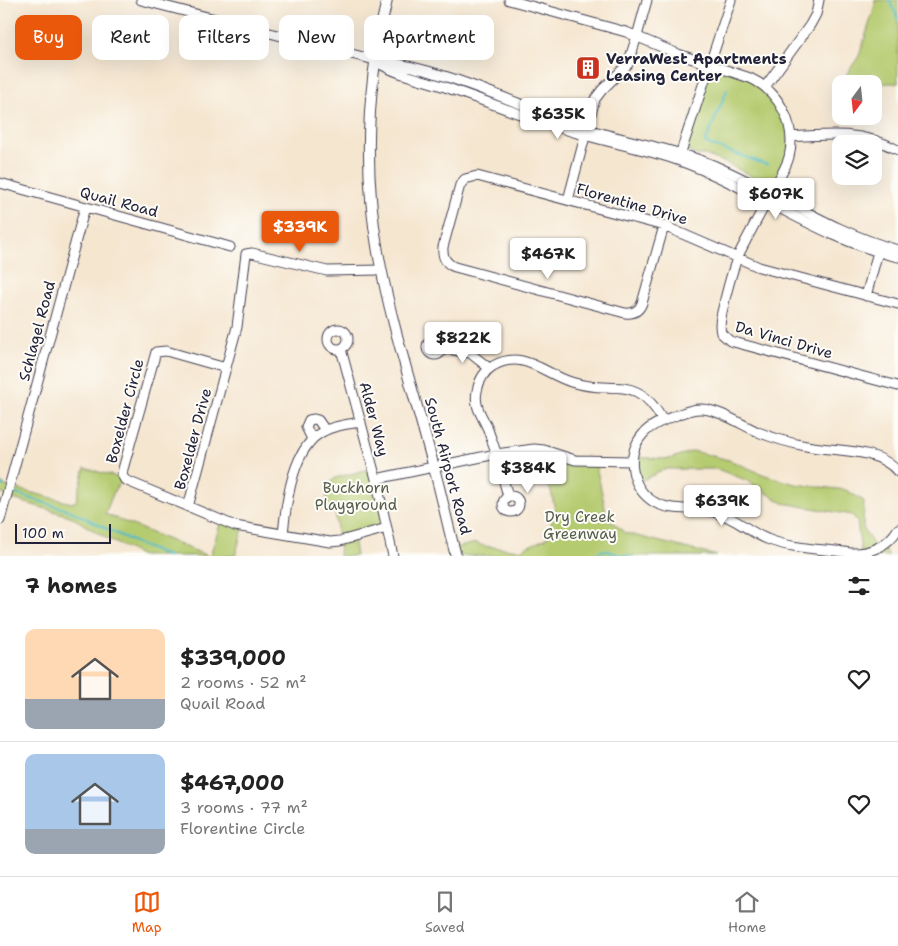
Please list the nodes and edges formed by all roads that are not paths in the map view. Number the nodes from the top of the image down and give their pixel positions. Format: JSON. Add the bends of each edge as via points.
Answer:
{"nodes":[{"id":1,"x":141,"y":0,"type":"edge"},
{"id":2,"x":387,"y":0,"type":"edge"},
{"id":3,"x":509,"y":0,"type":"edge"},
{"id":4,"x":647,"y":0,"type":"edge"},
{"id":5,"x":730,"y":0,"type":"edge"},
{"id":6,"x":818,"y":0,"type":"edge"},
{"id":7,"x":384,"y":15,"type":"edge"},
{"id":8,"x":637,"y":36,"type":"junction"},
{"id":9,"x":364,"y":57,"type":"edge"},
{"id":10,"x":375,"y":60,"type":"joint"},
{"id":11,"x":710,"y":65,"type":"junction"},
{"id":12,"x":765,"y":87,"type":"junction"},
{"id":13,"x":586,"y":132,"type":"junction"},
{"id":14,"x":790,"y":137,"type":"junction"},
{"id":15,"x":898,"y":150,"type":"edge"},
{"id":16,"x":679,"y":157,"type":"junction"},
{"id":17,"x":0,"y":183,"type":"edge"},
{"id":18,"x":769,"y":198,"type":"junction"},
{"id":19,"x":568,"y":200,"type":"junction"},
{"id":20,"x":85,"y":207,"type":"junction"},
{"id":21,"x":664,"y":226,"type":"junction"},
{"id":22,"x":230,"y":247,"type":"dead end"},
{"id":23,"x":879,"y":249,"type":"junction"},
{"id":24,"x":898,"y":250,"type":"edge"},
{"id":25,"x":737,"y":258,"type":"junction"},
{"id":26,"x":898,"y":258,"type":"edge"},
{"id":27,"x":381,"y":270,"type":"junction"},
{"id":28,"x":866,"y":296,"type":"junction"},
{"id":29,"x":898,"y":304,"type":"edge"},
{"id":30,"x":442,"y":348,"type":"dead end"},
{"id":31,"x":341,"y":349,"type":"dead end"},
{"id":32,"x":226,"y":368,"type":"junction"},
{"id":33,"x":489,"y":368,"type":"junction"},
{"id":34,"x":898,"y":386,"type":"edge"},
{"id":35,"x":663,"y":421,"type":"junction"},
{"id":36,"x":361,"y":422,"type":"junction"},
{"id":37,"x":325,"y":430,"type":"junction"},
{"id":38,"x":312,"y":439,"type":"junction"},
{"id":39,"x":496,"y":454,"type":"junction"},
{"id":40,"x":632,"y":461,"type":"junction"},
{"id":41,"x":434,"y":468,"type":"junction"},
{"id":42,"x":898,"y":472,"type":"edge"},
{"id":43,"x":376,"y":479,"type":"junction"},
{"id":44,"x":508,"y":496,"type":"dead end"},
{"id":45,"x":188,"y":507,"type":"junction"},
{"id":46,"x":0,"y":520,"type":"edge"},
{"id":47,"x":387,"y":528,"type":"junction"},
{"id":48,"x":898,"y":529,"type":"edge"},
{"id":49,"x":283,"y":534,"type":"junction"},
{"id":50,"x":393,"y":556,"type":"edge"},
{"id":51,"x":456,"y":556,"type":"edge"}],
"edges":[{"from":1,"to":9,"type":"street"},
{"from":2,"to":7,"type":"main road","name":"South Airport Road"},
{"from":3,"to":8,"type":"street","name":"Da Vinci Drive"},
{"from":4,"to":8,"type":"street"},
{"from":5,"to":11,"type":"street"},
{"from":6,"to":12,"type":"street","via":[[817,12],[810,25]]},
{"from":8,"to":11,"type":"street","name":"Da Vinci Drive"},
{"from":8,"to":13,"type":"street","via":[[628,64],[596,99]]},
{"from":10,"to":13,"type":"street","via":[[444,76]]},
{"from":10,"to":27,"type":"main road","name":"South Airport Road","via":[[369,151],[374,230]]},
{"from":11,"to":12,"type":"street","name":"Da Vinci Drive","via":[[750,78]]},
{"from":11,"to":16,"type":"street"},
{"from":12,"to":14,"type":"street","name":"Da Vinci Drive","via":[[783,109]]},
{"from":13,"to":16,"type":"street"},
{"from":13,"to":19,"type":"street"},
{"from":14,"to":15,"type":"street","via":[[858,136]]},
{"from":14,"to":18,"type":"street","name":"Da Vinci Drive","via":[[787,160]]},
{"from":16,"to":18,"type":"street"},
{"from":17,"to":20,"type":"street","name":"Quail Road"},
{"from":18,"to":23,"type":"street","via":[[845,241]]},
{"from":18,"to":25,"type":"street","name":"Da Vinci Drive"},
{"from":19,"to":21,"type":"street","name":"Florentine Drive"},
{"from":19,"to":21,"type":"street","name":"Florentine Drive","via":[[484,177],[470,177],[460,185],[443,256],[455,268],[624,313],[635,311],[642,305]]},
{"from":20,"to":22,"type":"street","name":"Quail Road"},
{"from":20,"to":46,"type":"street","name":"Schlagel Road"},
{"from":21,"to":25,"type":"street","name":"Florentine Drive"},
{"from":23,"to":24,"type":"street"},
{"from":23,"to":26,"type":"street"},
{"from":23,"to":28,"type":"street"},
{"from":25,"to":28,"type":"street","name":"Florentine Drive"},
{"from":25,"to":34,"type":"street","name":"Da Vinci Drive","via":[[720,322],[720,331],[726,338]]},
{"from":27,"to":32,"type":"street","name":"Boxelder Drive","via":[[327,272],[246,254],[238,322]]},
{"from":27,"to":41,"type":"main road","name":"South Airport Road"},
{"from":28,"to":29,"type":"street","name":"Florentine Drive"},
{"from":30,"to":33,"type":"street","via":[[470,354]]},
{"from":31,"to":36,"type":"street","name":"Alder Way"},
{"from":32,"to":45,"type":"street","name":"Boxelder Drive"},
{"from":32,"to":45,"type":"street","name":"Boxelder Circle","via":[[164,351],[157,352],[122,475],[129,483]]},
{"from":33,"to":35,"type":"street","via":[[506,360],[516,360],[572,382],[635,391],[650,400]]},
{"from":33,"to":39,"type":"street","via":[[480,380],[476,400]]},
{"from":35,"to":40,"type":"street","via":[[641,436]]},
{"from":35,"to":42,"type":"street","via":[[693,409],[707,409],[758,432],[812,448],[878,457],[889,462]]},
{"from":36,"to":37,"type":"street"},
{"from":36,"to":43,"type":"street","name":"Alder Way"},
{"from":37,"to":38,"type":"street"},
{"from":37,"to":38,"type":"street","via":[[318,420],[309,420],[306,428]]},
{"from":38,"to":49,"type":"street","via":[[299,459],[285,512]]},
{"from":39,"to":40,"type":"street","via":[[538,449],[575,460]]},
{"from":39,"to":41,"type":"street"},
{"from":39,"to":44,"type":"street"},
{"from":40,"to":48,"type":"street","via":[[637,483],[654,502],[717,512],[773,541],[861,554],[883,545]]},
{"from":41,"to":43,"type":"street"},
{"from":41,"to":51,"type":"main road","name":"South Airport Road"},
{"from":43,"to":47,"type":"street","name":"Alder Way"},
{"from":45,"to":49,"type":"street","name":"Boxelder Drive","via":[[235,526]]},
{"from":47,"to":49,"type":"street","name":"Boxelder Drive","via":[[332,542]]},
{"from":47,"to":50,"type":"street","name":"Alder Way"}]}
